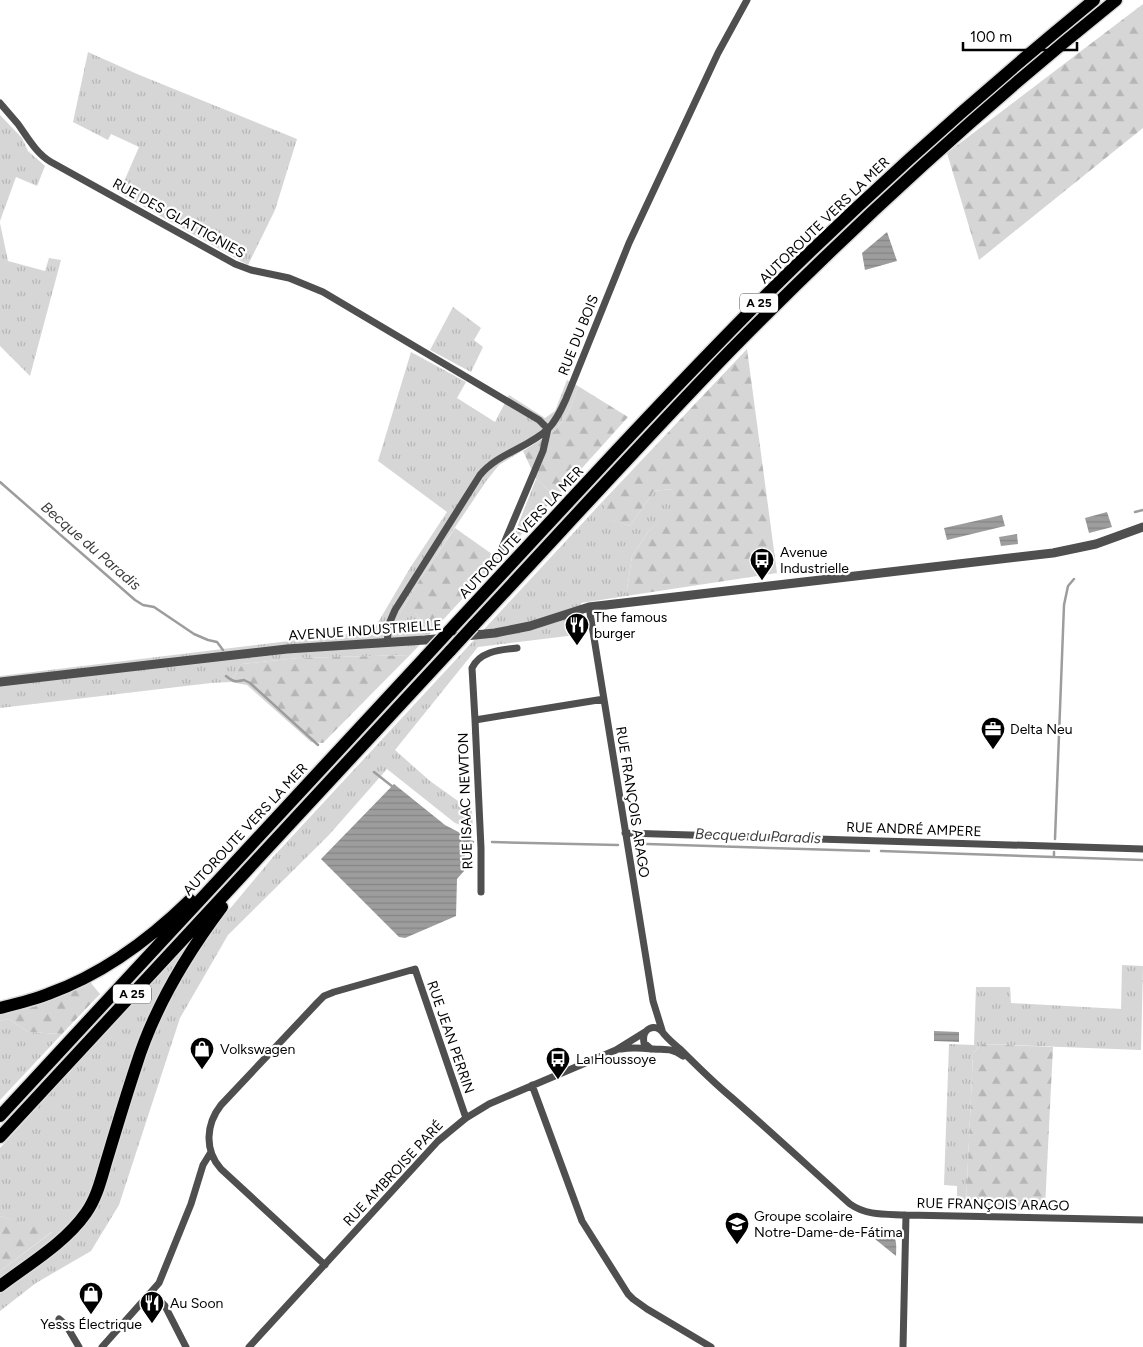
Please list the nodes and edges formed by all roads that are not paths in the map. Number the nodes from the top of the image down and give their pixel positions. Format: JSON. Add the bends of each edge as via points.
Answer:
{"nodes":[{"id":1,"x":747,"y":0,"type":"edge"},
{"id":2,"x":1094,"y":0,"type":"edge"},
{"id":3,"x":1116,"y":0,"type":"edge"},
{"id":4,"x":0,"y":103,"type":"edge"},
{"id":5,"x":548,"y":429,"type":"junction"},
{"id":6,"x":1143,"y":527,"type":"edge"},
{"id":7,"x":502,"y":548,"type":"dead end"},
{"id":8,"x":589,"y":607,"type":"junction"},
{"id":9,"x":387,"y":643,"type":"junction"},
{"id":10,"x":517,"y":648,"type":"dead end"},
{"id":11,"x":0,"y":682,"type":"edge"},
{"id":12,"x":604,"y":699,"type":"junction"},
{"id":13,"x":475,"y":720,"type":"junction"},
{"id":14,"x":625,"y":833,"type":"junction"},
{"id":15,"x":1143,"y":849,"type":"edge"},
{"id":16,"x":264,"y":852,"type":"junction"},
{"id":17,"x":218,"y":880,"type":"junction"},
{"id":18,"x":481,"y":892,"type":"dead end"},
{"id":19,"x":653,"y":1001,"type":"junction"},
{"id":20,"x":0,"y":1008,"type":"edge"},
{"id":21,"x":647,"y":1031,"type":"junction"},
{"id":22,"x":663,"y":1032,"type":"junction"},
{"id":23,"x":653,"y":1049,"type":"junction"},
{"id":24,"x":616,"y":1050,"type":"junction"},
{"id":25,"x":690,"y":1061,"type":"junction"},
{"id":26,"x":532,"y":1085,"type":"junction"},
{"id":27,"x":0,"y":1116,"type":"edge"},
{"id":28,"x":466,"y":1118,"type":"junction"},
{"id":29,"x":0,"y":1136,"type":"edge"},
{"id":30,"x":211,"y":1152,"type":"junction"},
{"id":31,"x":906,"y":1215,"type":"junction"},
{"id":32,"x":1143,"y":1220,"type":"edge"},
{"id":33,"x":325,"y":1265,"type":"junction"},
{"id":34,"x":0,"y":1286,"type":"edge"},
{"id":35,"x":152,"y":1292,"type":"junction"},
{"id":36,"x":59,"y":1318,"type":"dead end"},
{"id":37,"x":79,"y":1347,"type":"edge"},
{"id":38,"x":102,"y":1347,"type":"edge"},
{"id":39,"x":186,"y":1347,"type":"edge"},
{"id":40,"x":249,"y":1347,"type":"edge"},
{"id":41,"x":710,"y":1347,"type":"edge"},
{"id":42,"x":903,"y":1347,"type":"edge"}],
"edges":[{"from":1,"to":5,"type":"street","name":"RUE DU BOIS","via":[[655,186],[563,406]]},
{"from":2,"to":17,"type":"highway","name":"AUTOROUTE VERS LA MER","number":"A 25","bridge":true,"via":[[947,125],[773,288]]},
{"from":3,"to":16,"type":"highway","number":"A 25","bridge":true,"via":[[900,186],[740,341]]},
{"from":4,"to":5,"type":"street","name":"RUE DES GLATTIGNIES","via":[[37,151],[51,162],[235,264],[289,278],[323,292],[539,420]]},
{"from":5,"to":7,"type":"street","via":[[543,451]]},
{"from":5,"to":9,"type":"street","name":"RUE DU BOIS","via":[[494,461],[480,475],[395,610],[389,624]]},
{"from":6,"to":8,"type":"street","name":"AVENUE INDUSTRIELLE","via":[[1086,546],[1043,555]]},
{"from":8,"to":9,"type":"street","name":"AVENUE INDUSTRIELLE","via":[[505,631]]},
{"from":8,"to":12,"type":"street","name":"RUE FRANÇOIS ARAGO"},
{"from":9,"to":11,"type":"street","name":"AVENUE INDUSTRIELLE","via":[[293,649]]},
{"from":10,"to":13,"type":"street","via":[[497,650],[475,661],[472,668]]},
{"from":12,"to":13,"type":"street","name":"RUE ISAAC NEWTON"},
{"from":12,"to":14,"type":"street","name":"RUE FRANÇOIS ARAGO"},
{"from":13,"to":18,"type":"street","name":"RUE ISAAC NEWTON"},
{"from":14,"to":15,"type":"street","name":"RUE ANDRÉ AMPERE"},
{"from":14,"to":19,"type":"street","name":"RUE FRANÇOIS ARAGO"},
{"from":16,"to":29,"type":"highway","number":"A 25"},
{"from":16,"to":34,"type":"highway","via":[[201,936],[163,1001],[143,1044],[98,1188],[88,1210],[59,1241]]},
{"from":17,"to":20,"type":"highway","via":[[205,885],[149,936],[106,965],[50,994]]},
{"from":17,"to":27,"type":"highway","name":"AUTOROUTE VERS LA MER","number":"A 25"},
{"from":19,"to":21,"type":"street","name":"RUE FRANÇOIS ARAGO","via":[[653,1017]]},
{"from":19,"to":22,"type":"street","name":"RUE FRANÇOIS ARAGO"},
{"from":21,"to":22,"type":"street","via":[[653,1028]]},
{"from":21,"to":23,"type":"street","via":[[644,1043]]},
{"from":21,"to":24,"type":"street","name":"RUE AMBROISE PARÉ"},
{"from":22,"to":23,"type":"street","via":[[664,1042],[661,1047]]},
{"from":22,"to":25,"type":"street","name":"RUE FRANÇOIS ARAGO"},
{"from":23,"to":24,"type":"street","name":"RUE AMBROISE PARÉ"},
{"from":23,"to":25,"type":"street","name":"RUE FRANÇOIS ARAGO","via":[[673,1051]]},
{"from":24,"to":26,"type":"street","name":"RUE AMBROISE PARÉ"},
{"from":25,"to":31,"type":"street","name":"RUE FRANÇOIS ARAGO","via":[[856,1208],[871,1213]]},
{"from":26,"to":28,"type":"street","name":"RUE AMBROISE PARÉ"},
{"from":26,"to":41,"type":"street","via":[[582,1221],[628,1294]]},
{"from":28,"to":30,"type":"street","name":"RUE JEAN PERRIN","via":[[415,969],[321,998],[218,1109],[209,1132]]},
{"from":28,"to":33,"type":"street","name":"RUE AMBROISE PARÉ","via":[[438,1141]]},
{"from":30,"to":33,"type":"street","via":[[221,1169]]},
{"from":30,"to":35,"type":"street","via":[[203,1165],[193,1199],[160,1280]]},
{"from":31,"to":32,"type":"street","name":"RUE FRANÇOIS ARAGO"},
{"from":31,"to":42,"type":"street"},
{"from":33,"to":40,"type":"street","name":"RUE AMBROISE PARÉ"},
{"from":35,"to":38,"type":"street"},
{"from":35,"to":39,"type":"street","via":[[165,1306]]},
{"from":36,"to":37,"type":"street"}]}
